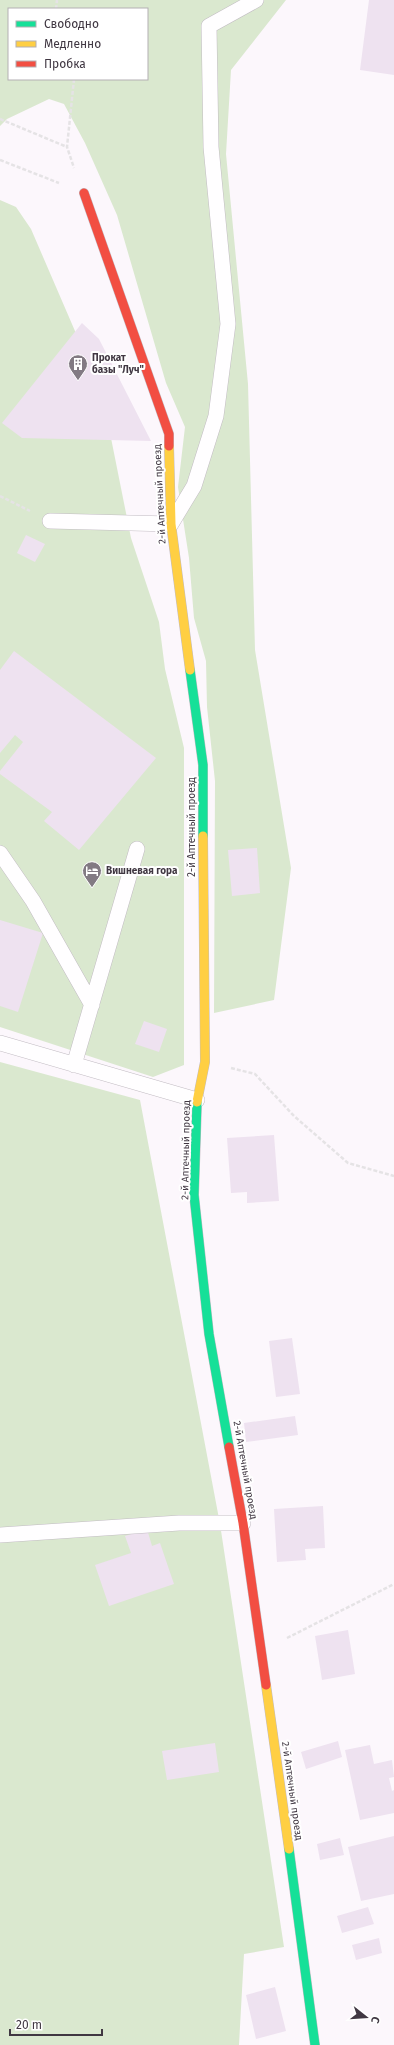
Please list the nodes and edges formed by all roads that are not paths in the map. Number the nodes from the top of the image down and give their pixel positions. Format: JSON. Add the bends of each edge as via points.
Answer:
{"nodes":[{"id":1,"x":256,"y":0,"type":"edge"},
{"id":2,"x":84,"y":193,"type":"road end"},
{"id":3,"x":50,"y":521,"type":"road end"},
{"id":4,"x":171,"y":524,"type":"junction"},
{"id":5,"x":137,"y":849,"type":"dead end"},
{"id":6,"x":0,"y":853,"type":"edge"},
{"id":7,"x":92,"y":1005,"type":"junction"},
{"id":8,"x":0,"y":1043,"type":"edge"},
{"id":9,"x":74,"y":1065,"type":"junction"},
{"id":10,"x":197,"y":1100,"type":"junction"},
{"id":11,"x":243,"y":1523,"type":"junction"},
{"id":12,"x":0,"y":1535,"type":"edge"},
{"id":13,"x":315,"y":2045,"type":"edge"}],
"edges":[{"from":1,"to":4,"type":"lane","via":[[208,26],[211,147],[228,324],[216,416],[194,486]]},
{"from":2,"to":4,"type":"street","name":"2-й Аптечный проезд","via":[[169,434]]},
{"from":3,"to":4,"type":"lane"},
{"from":4,"to":10,"type":"street","name":"2-й Аптечный проезд","via":[[203,765],[205,1062]]},
{"from":5,"to":7,"type":"lane"},
{"from":6,"to":7,"type":"lane","via":[[34,901]]},
{"from":7,"to":9,"type":"lane"},
{"from":8,"to":9,"type":"lane"},
{"from":9,"to":10,"type":"lane"},
{"from":10,"to":11,"type":"street","name":"2-й Аптечный проезд","via":[[194,1195],[209,1334]]},
{"from":11,"to":12,"type":"lane","via":[[179,1523]]},
{"from":11,"to":13,"type":"street","name":"2-й Аптечный проезд"}]}
